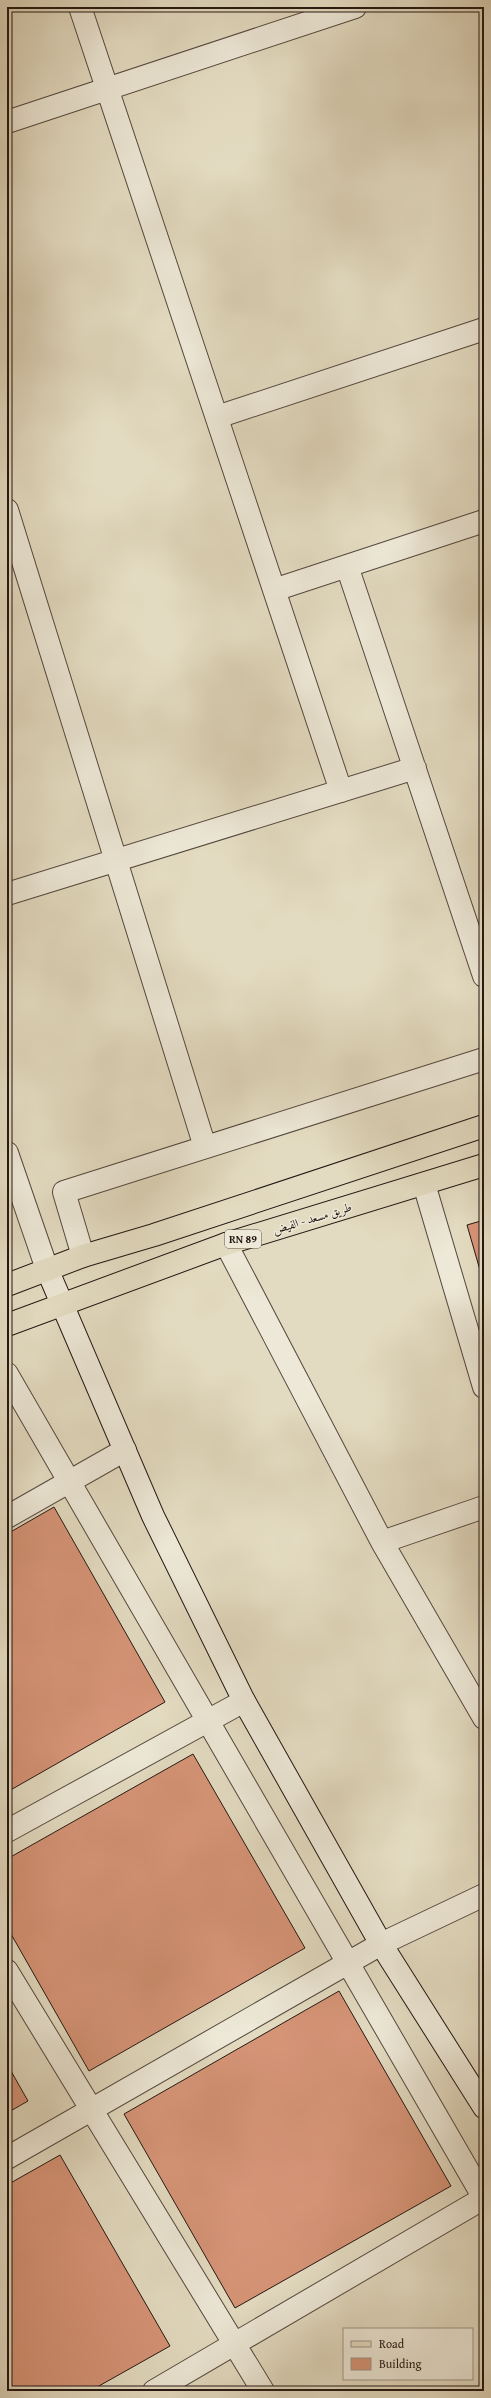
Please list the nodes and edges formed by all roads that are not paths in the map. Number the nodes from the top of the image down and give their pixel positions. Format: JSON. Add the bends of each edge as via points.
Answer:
{"nodes":[{"id":1,"x":80,"y":7,"type":"edge"},
{"id":2,"x":355,"y":7,"type":"edge"},
{"id":3,"x":106,"y":90,"type":"junction"},
{"id":4,"x":7,"y":122,"type":"edge"},
{"id":5,"x":484,"y":329,"type":"edge"},
{"id":6,"x":217,"y":418,"type":"junction"},
{"id":7,"x":7,"y":510,"type":"edge"},
{"id":8,"x":484,"y":521,"type":"edge"},
{"id":9,"x":347,"y":566,"type":"junction"},
{"id":10,"x":274,"y":590,"type":"junction"},
{"id":11,"x":414,"y":768,"type":"junction"},
{"id":12,"x":341,"y":791,"type":"junction"},
{"id":13,"x":116,"y":860,"type":"junction"},
{"id":14,"x":7,"y":894,"type":"edge"},
{"id":15,"x":484,"y":976,"type":"edge"},
{"id":16,"x":484,"y":1059,"type":"edge"},
{"id":17,"x":484,"y":1126,"type":"edge"},
{"id":18,"x":205,"y":1147,"type":"junction"},
{"id":19,"x":7,"y":1153,"type":"edge"},
{"id":20,"x":484,"y":1165,"type":"edge"},
{"id":21,"x":424,"y":1184,"type":"junction"},
{"id":22,"x":226,"y":1244,"type":"junction"},
{"id":23,"x":83,"y":1256,"type":"junction"},
{"id":24,"x":47,"y":1269,"type":"junction"},
{"id":25,"x":7,"y":1285,"type":"edge"},
{"id":26,"x":64,"y":1304,"type":"junction"},
{"id":27,"x":7,"y":1326,"type":"edge"},
{"id":28,"x":7,"y":1374,"type":"edge"},
{"id":29,"x":484,"y":1387,"type":"edge"},
{"id":30,"x":125,"y":1450,"type":"junction"},
{"id":31,"x":69,"y":1482,"type":"junction"},
{"id":32,"x":484,"y":1507,"type":"edge"},
{"id":33,"x":7,"y":1517,"type":"edge"},
{"id":34,"x":382,"y":1542,"type":"junction"},
{"id":35,"x":244,"y":1701,"type":"junction"},
{"id":36,"x":484,"y":1718,"type":"edge"},
{"id":37,"x":208,"y":1720,"type":"junction"},
{"id":38,"x":7,"y":1831,"type":"edge"},
{"id":39,"x":484,"y":1895,"type":"edge"},
{"id":40,"x":381,"y":1944,"type":"junction"},
{"id":41,"x":348,"y":1963,"type":"junction"},
{"id":42,"x":7,"y":1971,"type":"edge"},
{"id":43,"x":484,"y":2107,"type":"edge"},
{"id":44,"x":92,"y":2108,"type":"junction"},
{"id":45,"x":7,"y":2158,"type":"edge"},
{"id":46,"x":484,"y":2198,"type":"edge"},
{"id":47,"x":235,"y":2344,"type":"junction"},
{"id":48,"x":154,"y":2391,"type":"edge"},
{"id":49,"x":263,"y":2391,"type":"edge"}],
"edges":[{"from":1,"to":3,"type":"street"},
{"from":2,"to":3,"type":"street"},
{"from":3,"to":4,"type":"street"},
{"from":3,"to":6,"type":"street"},
{"from":5,"to":6,"type":"street"},
{"from":6,"to":10,"type":"street"},
{"from":7,"to":13,"type":"street"},
{"from":8,"to":9,"type":"street"},
{"from":9,"to":10,"type":"street"},
{"from":9,"to":11,"type":"street"},
{"from":10,"to":12,"type":"street"},
{"from":11,"to":12,"type":"street"},
{"from":11,"to":15,"type":"street"},
{"from":12,"to":13,"type":"street"},
{"from":13,"to":14,"type":"street"},
{"from":13,"to":18,"type":"street"},
{"from":16,"to":18,"type":"street"},
{"from":17,"to":23,"type":"main road","number":"RN 89"},
{"from":18,"to":23,"type":"street","via":[[64,1192]]},
{"from":19,"to":24,"type":"street"},
{"from":20,"to":21,"type":"main road","name":"طريق مسعد - الفيض","number":"RN 89"},
{"from":21,"to":22,"type":"main road","name":"طريق مسعد - الفيض","number":"RN 89"},
{"from":21,"to":29,"type":"street"},
{"from":22,"to":26,"type":"main road","name":"طريق مسعد - الفيض","number":"RN 89"},
{"from":22,"to":34,"type":"street"},
{"from":23,"to":24,"type":"main road","number":"RN 89"},
{"from":24,"to":25,"type":"main road","number":"RN 89"},
{"from":24,"to":26,"type":"street"},
{"from":26,"to":27,"type":"main road","name":"طريق مسعد - الفيض","number":"RN 89"},
{"from":26,"to":30,"type":"street"},
{"from":28,"to":31,"type":"street"},
{"from":30,"to":31,"type":"street"},
{"from":30,"to":35,"type":"street","via":[[153,1516]]},
{"from":31,"to":33,"type":"street"},
{"from":31,"to":37,"type":"street"},
{"from":32,"to":34,"type":"street"},
{"from":34,"to":36,"type":"street"},
{"from":35,"to":37,"type":"street"},
{"from":35,"to":40,"type":"street"},
{"from":37,"to":38,"type":"street"},
{"from":37,"to":41,"type":"street"},
{"from":39,"to":40,"type":"street"},
{"from":40,"to":41,"type":"street"},
{"from":40,"to":43,"type":"street"},
{"from":41,"to":44,"type":"street"},
{"from":41,"to":46,"type":"street"},
{"from":42,"to":44,"type":"street"},
{"from":44,"to":45,"type":"street"},
{"from":44,"to":47,"type":"street"},
{"from":46,"to":47,"type":"street"},
{"from":47,"to":48,"type":"street"},
{"from":47,"to":49,"type":"street"}]}
